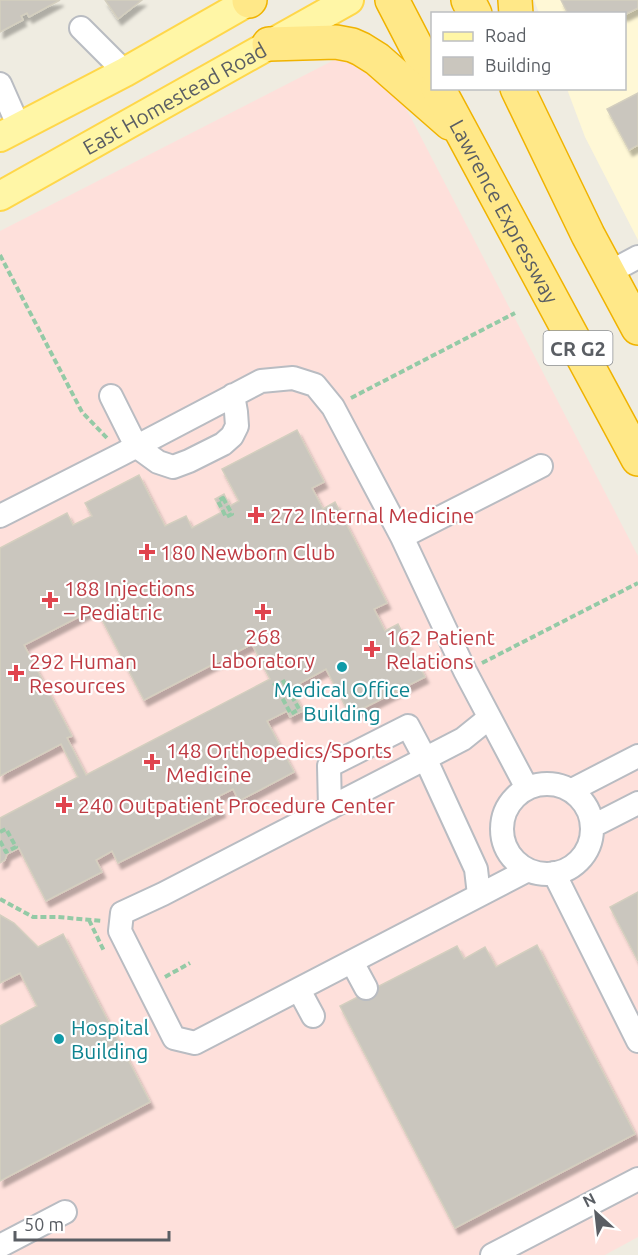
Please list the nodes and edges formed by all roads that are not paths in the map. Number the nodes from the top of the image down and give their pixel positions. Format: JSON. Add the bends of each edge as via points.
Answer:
{"nodes":[{"id":1,"x":250,"y":0,"type":"edge"},
{"id":2,"x":349,"y":0,"type":"edge"},
{"id":3,"x":393,"y":0,"type":"edge"},
{"id":4,"x":81,"y":28,"type":"dead end"},
{"id":5,"x":269,"y":44,"type":"junction"},
{"id":6,"x":125,"y":72,"type":"junction"},
{"id":7,"x":431,"y":75,"type":"edge"},
{"id":8,"x":0,"y":84,"type":"edge"},
{"id":9,"x":439,"y":90,"type":"edge"},
{"id":10,"x":518,"y":90,"type":"edge"},
{"id":11,"x":9,"y":132,"type":"edge"},
{"id":12,"x":461,"y":133,"type":"junction"},
{"id":13,"x":0,"y":196,"type":"edge"},
{"id":14,"x":638,"y":257,"type":"edge"},
{"id":15,"x":608,"y":273,"type":"junction"},
{"id":16,"x":638,"y":328,"type":"edge"},
{"id":17,"x":233,"y":395,"type":"junction"},
{"id":18,"x":111,"y":396,"type":"dead end"},
{"id":19,"x":129,"y":450,"type":"junction"},
{"id":20,"x":638,"y":459,"type":"edge"},
{"id":21,"x":541,"y":466,"type":"dead end"},
{"id":22,"x":0,"y":516,"type":"edge"},
{"id":23,"x":402,"y":537,"type":"junction"},
{"id":24,"x":489,"y":718,"type":"junction"},
{"id":25,"x":638,"y":756,"type":"edge"},
{"id":26,"x":425,"y":758,"type":"junction"},
{"id":27,"x":527,"y":788,"type":"junction"},
{"id":28,"x":572,"y":790,"type":"junction"},
{"id":29,"x":638,"y":803,"type":"edge"},
{"id":30,"x":330,"y":808,"type":"junction"},
{"id":31,"x":593,"y":826,"type":"junction"},
{"id":32,"x":528,"y":870,"type":"junction"},
{"id":33,"x":554,"y":873,"type":"junction"},
{"id":34,"x":479,"y":895,"type":"junction"},
{"id":35,"x":352,"y":962,"type":"junction"},
{"id":36,"x":366,"y":988,"type":"dead end"},
{"id":37,"x":300,"y":990,"type":"junction"},
{"id":38,"x":313,"y":1016,"type":"dead end"},
{"id":39,"x":638,"y":1041,"type":"edge"},
{"id":40,"x":638,"y":1179,"type":"edge"},
{"id":41,"x":65,"y":1212,"type":"dead end"},
{"id":42,"x":0,"y":1246,"type":"edge"},
{"id":43,"x":492,"y":1255,"type":"edge"}],
"edges":[{"from":1,"to":6,"type":"main road"},
{"from":2,"to":5,"type":"main road","name":"East Homestead Road"},
{"from":3,"to":7,"type":"highway"},
{"from":4,"to":6,"type":"lane"},
{"from":5,"to":12,"type":"highway","via":[[336,42],[361,49]]},
{"from":5,"to":13,"type":"main road","name":"East Homestead Road"},
{"from":6,"to":11,"type":"main road"},
{"from":8,"to":11,"type":"lane"},
{"from":9,"to":12,"type":"highway","name":"Lawrence Expressway","number":"CR G2"},
{"from":10,"to":15,"type":"highway","number":"CR G2"},
{"from":12,"to":20,"type":"highway","name":"Lawrence Expressway","number":"CR G2"},
{"from":14,"to":15,"type":"lane"},
{"from":15,"to":16,"type":"highway","number":"CR G2"},
{"from":17,"to":19,"type":"lane"},
{"from":17,"to":19,"type":"lane","via":[[237,426],[223,444],[173,467]]},
{"from":17,"to":23,"type":"lane","via":[[261,381],[293,378],[315,385],[333,407]]},
{"from":18,"to":19,"type":"lane"},
{"from":19,"to":22,"type":"lane"},
{"from":21,"to":23,"type":"lane"},
{"from":23,"to":24,"type":"lane"},
{"from":24,"to":26,"type":"lane","via":[[463,739]]},
{"from":24,"to":27,"type":"lane"},
{"from":25,"to":28,"type":"lane"},
{"from":26,"to":30,"type":"lane"},
{"from":26,"to":30,"type":"lane","via":[[408,726],[328,766]]},
{"from":26,"to":34,"type":"lane","via":[[476,869]]},
{"from":27,"to":28,"type":"lane","via":[[547,783]]},
{"from":27,"to":32,"type":"lane","via":[[506,808],[501,832],[510,855]]},
{"from":28,"to":31,"type":"lane","via":[[590,812]]},
{"from":29,"to":31,"type":"lane"},
{"from":30,"to":37,"type":"lane","via":[[122,914],[120,931],[174,1038],[195,1043]]},
{"from":31,"to":33,"type":"lane","via":[[591,840],[576,864]]},
{"from":32,"to":33,"type":"lane"},
{"from":32,"to":34,"type":"lane"},
{"from":33,"to":39,"type":"lane"},
{"from":34,"to":35,"type":"lane"},
{"from":35,"to":36,"type":"lane"},
{"from":35,"to":37,"type":"lane"},
{"from":37,"to":38,"type":"lane"},
{"from":40,"to":43,"type":"lane"},
{"from":41,"to":42,"type":"lane"}]}
